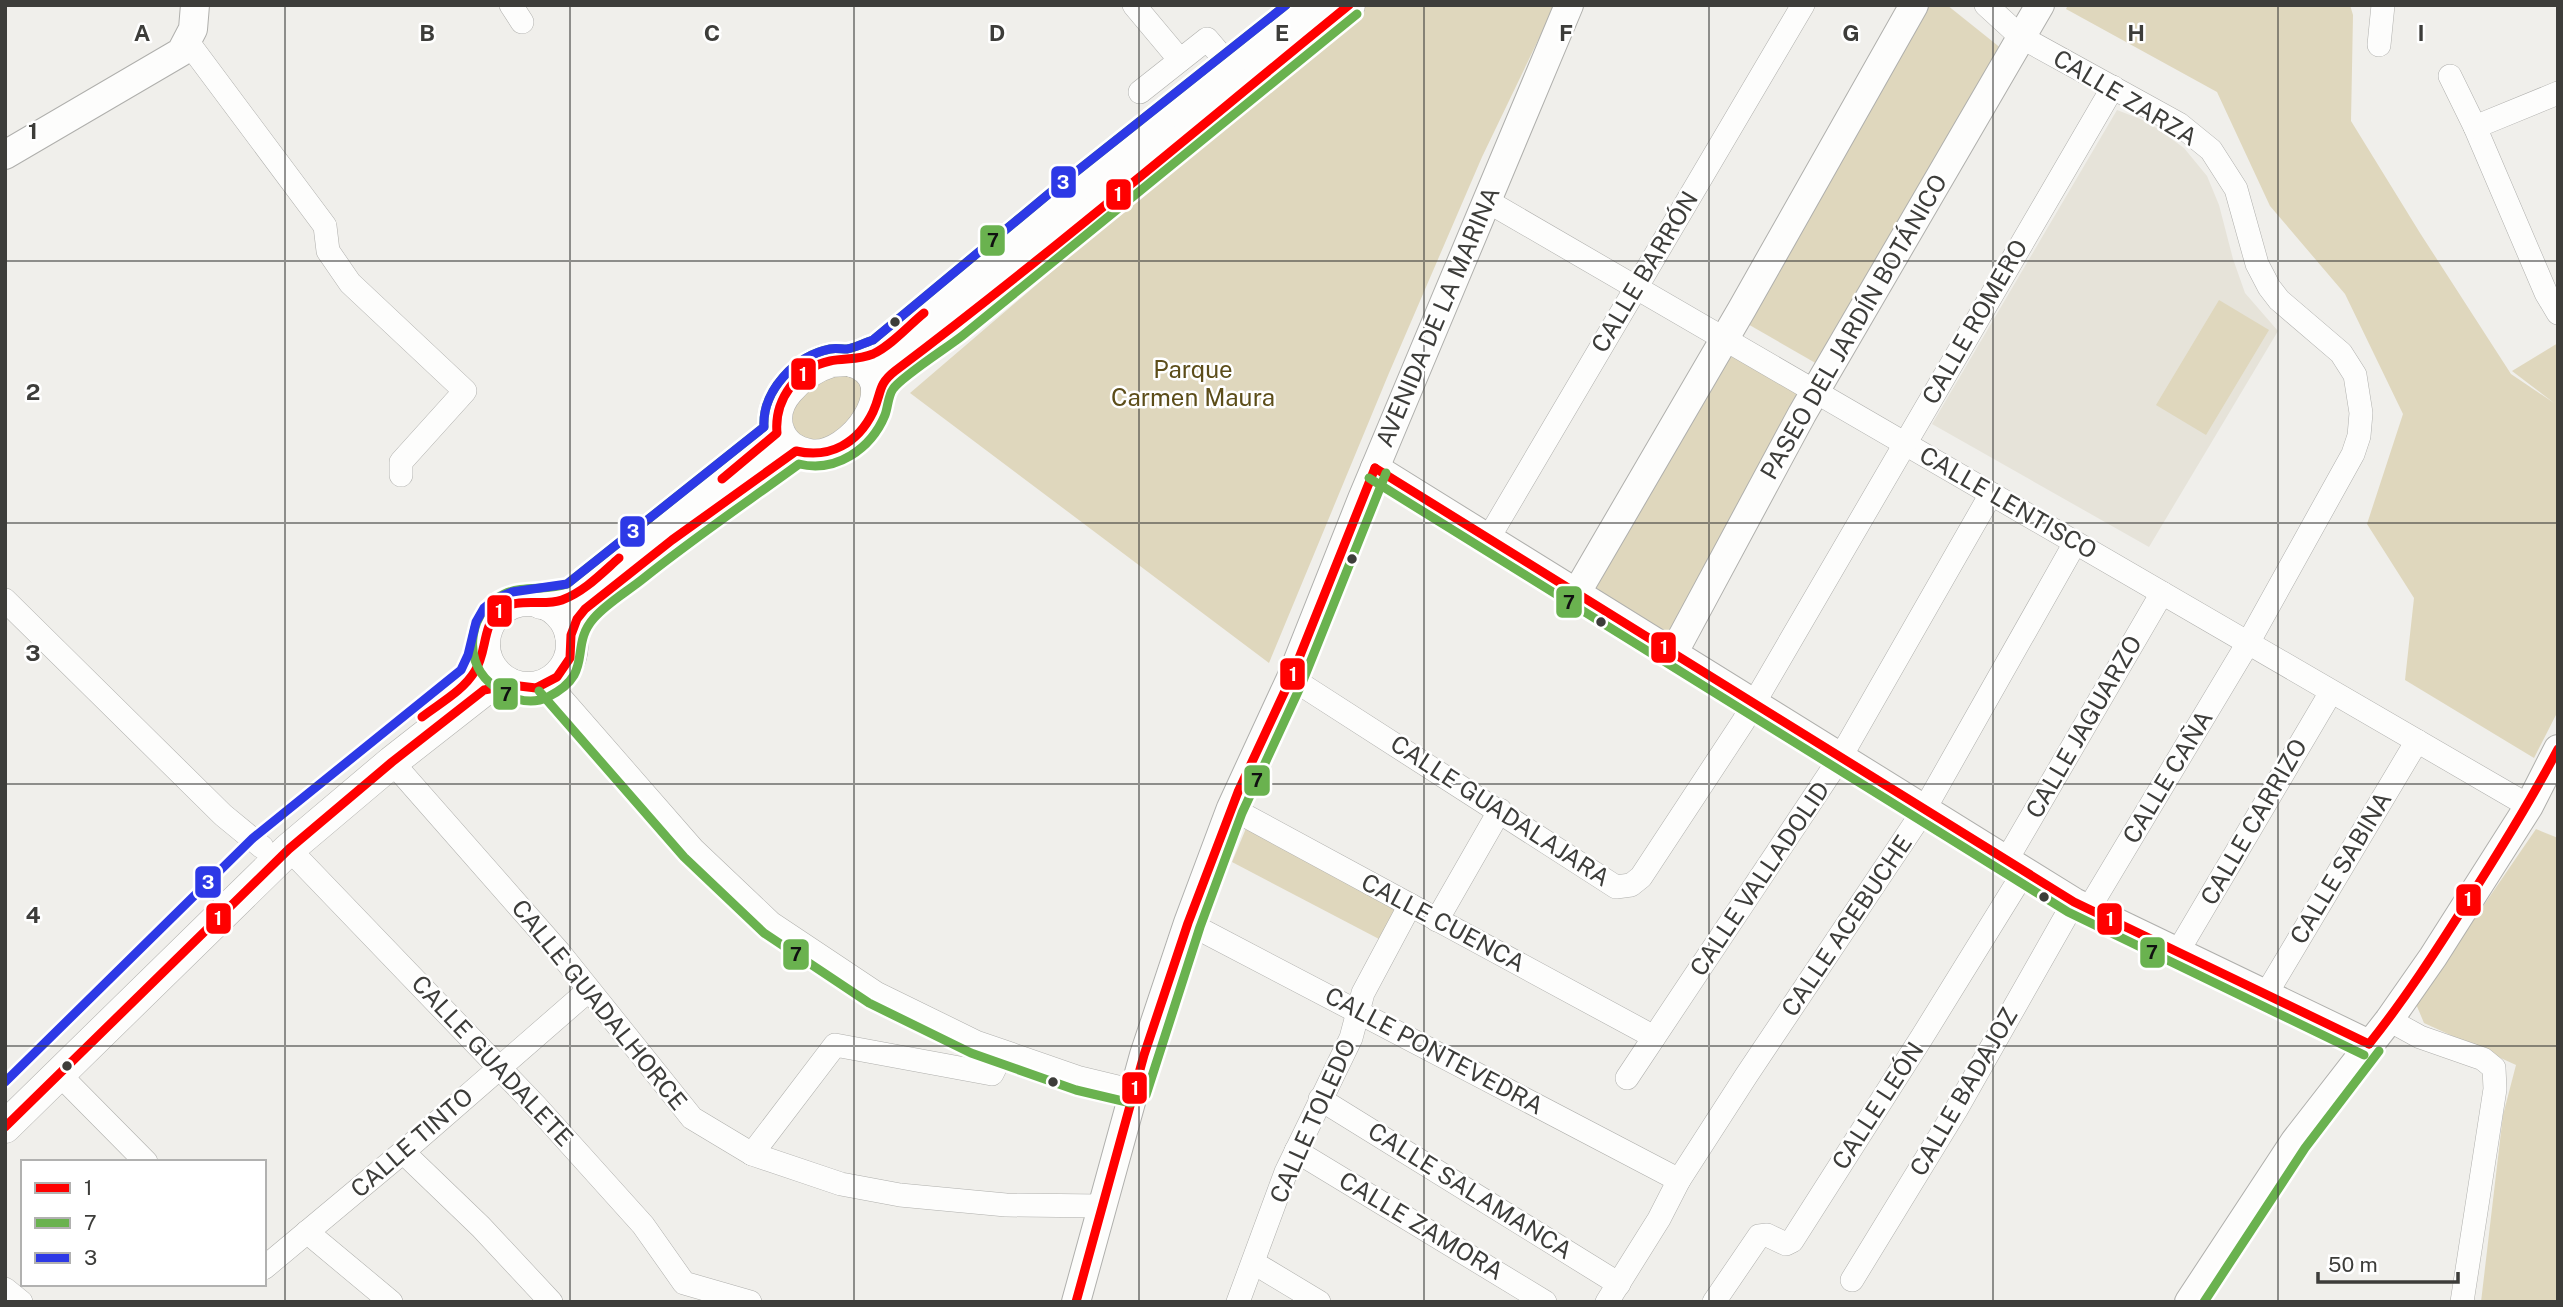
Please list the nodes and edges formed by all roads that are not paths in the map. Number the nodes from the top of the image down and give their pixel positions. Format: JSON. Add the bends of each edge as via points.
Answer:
{"nodes":[{"id":1,"x":195,"y":5,"type":"edge"},
{"id":2,"x":1134,"y":5,"type":"edge"},
{"id":3,"x":1306,"y":5,"type":"edge"},
{"id":4,"x":1349,"y":5,"type":"edge"},
{"id":5,"x":1569,"y":5,"type":"edge"},
{"id":6,"x":1803,"y":5,"type":"edge"},
{"id":7,"x":1914,"y":5,"type":"edge"},
{"id":8,"x":1986,"y":5,"type":"edge"},
{"id":9,"x":2040,"y":5,"type":"edge"},
{"id":10,"x":2383,"y":5,"type":"edge"},
{"id":11,"x":2021,"y":37,"type":"junction"},
{"id":12,"x":187,"y":41,"type":"junction"},
{"id":13,"x":2379,"y":46,"type":"dead end"},
{"id":14,"x":1181,"y":60,"type":"junction"},
{"id":15,"x":1230,"y":66,"type":"junction"},
{"id":16,"x":2450,"y":76,"type":"dead end"},
{"id":17,"x":2113,"y":87,"type":"junction"},
{"id":18,"x":1140,"y":92,"type":"dead end"},
{"id":19,"x":2558,"y":93,"type":"edge"},
{"id":20,"x":2475,"y":127,"type":"junction"},
{"id":21,"x":5,"y":155,"type":"edge"},
{"id":22,"x":1487,"y":201,"type":"junction"},
{"id":23,"x":1636,"y":288,"type":"junction"},
{"id":24,"x":2558,"y":313,"type":"edge"},
{"id":25,"x":1725,"y":339,"type":"junction"},
{"id":26,"x":852,"y":360,"type":"junction"},
{"id":27,"x":877,"y":390,"type":"junction"},
{"id":28,"x":1816,"y":392,"type":"junction"},
{"id":29,"x":787,"y":442,"type":"junction"},
{"id":30,"x":1903,"y":443,"type":"junction"},
{"id":31,"x":1375,"y":468,"type":"junction"},
{"id":32,"x":401,"y":475,"type":"dead end"},
{"id":33,"x":1991,"y":494,"type":"junction"},
{"id":34,"x":1488,"y":539,"type":"junction"},
{"id":35,"x":2075,"y":543,"type":"junction"},
{"id":36,"x":1577,"y":592,"type":"junction"},
{"id":37,"x":2162,"y":593,"type":"junction"},
{"id":38,"x":5,"y":600,"type":"edge"},
{"id":39,"x":541,"y":603,"type":"junction"},
{"id":40,"x":570,"y":635,"type":"junction"},
{"id":41,"x":2248,"y":643,"type":"junction"},
{"id":42,"x":484,"y":648,"type":"junction"},
{"id":43,"x":1674,"y":652,"type":"junction"},
{"id":44,"x":1292,"y":678,"type":"junction"},
{"id":45,"x":548,"y":683,"type":"junction"},
{"id":46,"x":511,"y":685,"type":"junction"},
{"id":47,"x":2331,"y":692,"type":"junction"},
{"id":48,"x":1754,"y":703,"type":"junction"},
{"id":49,"x":2417,"y":741,"type":"junction"},
{"id":50,"x":2558,"y":749,"type":"edge"},
{"id":51,"x":1840,"y":758,"type":"junction"},
{"id":52,"x":392,"y":762,"type":"junction"},
{"id":53,"x":2529,"y":806,"type":"junction"},
{"id":54,"x":1231,"y":808,"type":"junction"},
{"id":55,"x":1500,"y":810,"type":"junction"},
{"id":56,"x":1924,"y":810,"type":"junction"},
{"id":57,"x":275,"y":848,"type":"junction"},
{"id":58,"x":2015,"y":866,"type":"junction"},
{"id":59,"x":1410,"y":905,"type":"junction"},
{"id":60,"x":2081,"y":906,"type":"junction"},
{"id":61,"x":1437,"y":920,"type":"junction"},
{"id":62,"x":1188,"y":923,"type":"junction"},
{"id":63,"x":2177,"y":953,"type":"junction"},
{"id":64,"x":589,"y":990,"type":"junction"},
{"id":65,"x":2265,"y":996,"type":"junction"},
{"id":66,"x":1358,"y":1011,"type":"junction"},
{"id":67,"x":2389,"y":1020,"type":"junction"},
{"id":68,"x":1654,"y":1037,"type":"junction"},
{"id":69,"x":2369,"y":1044,"type":"junction"},
{"id":70,"x":1003,"y":1052,"type":"junction"},
{"id":71,"x":500,"y":1067,"type":"junction"},
{"id":72,"x":58,"y":1073,"type":"junction"},
{"id":73,"x":1628,"y":1078,"type":"dead end"},
{"id":74,"x":1134,"y":1091,"type":"junction"},
{"id":75,"x":5,"y":1099,"type":"edge"},
{"id":76,"x":1321,"y":1099,"type":"junction"},
{"id":77,"x":5,"y":1127,"type":"edge"},
{"id":78,"x":1296,"y":1151,"type":"junction"},
{"id":79,"x":403,"y":1152,"type":"junction"},
{"id":80,"x":752,"y":1154,"type":"junction"},
{"id":81,"x":144,"y":1160,"type":"edge"},
{"id":82,"x":1679,"y":1180,"type":"junction"},
{"id":83,"x":1101,"y":1206,"type":"junction"},
{"id":84,"x":307,"y":1232,"type":"junction"},
{"id":85,"x":1254,"y":1263,"type":"junction"},
{"id":86,"x":266,"y":1266,"type":"edge"},
{"id":87,"x":1852,"y":1280,"type":"dead end"},
{"id":88,"x":5,"y":1289,"type":"edge"},
{"id":89,"x":1613,"y":1293,"type":"edge"},
{"id":90,"x":21,"y":1302,"type":"edge"},
{"id":91,"x":391,"y":1302,"type":"edge"},
{"id":92,"x":551,"y":1302,"type":"edge"},
{"id":93,"x":750,"y":1302,"type":"edge"},
{"id":94,"x":1076,"y":1302,"type":"edge"},
{"id":95,"x":1238,"y":1302,"type":"edge"},
{"id":96,"x":1319,"y":1302,"type":"edge"},
{"id":97,"x":1545,"y":1302,"type":"edge"},
{"id":98,"x":1714,"y":1302,"type":"edge"},
{"id":99,"x":2189,"y":1302,"type":"edge"},
{"id":100,"x":2462,"y":1302,"type":"edge"}],
"edges":[{"from":1,"to":12,"type":"street"},
{"from":2,"to":14,"type":"street"},
{"from":3,"to":15,"type":"main road"},
{"from":4,"to":27,"type":"main road","via":[[895,370]]},
{"from":5,"to":22,"type":"street","name":"AVENIDA DE LA MARINA"},
{"from":6,"to":23,"type":"street","name":"CALLE BARRÓN"},
{"from":7,"to":25,"type":"street"},
{"from":8,"to":11,"type":"street","name":"CALLE ZARZA"},
{"from":9,"to":11,"type":"street","name":"PASEO DEL JARDÍN BOTÁNICO"},
{"from":10,"to":13,"type":"street"},
{"from":11,"to":17,"type":"street","name":"CALLE ZARZA"},
{"from":11,"to":28,"type":"street","name":"PASEO DEL JARDÍN BOTÁNICO"},
{"from":12,"to":21,"type":"street","via":[[181,52]]},
{"from":12,"to":32,"type":"street","via":[[325,226],[328,251],[350,284],[465,391],[401,462]]},
{"from":14,"to":15,"type":"street","via":[[1207,39]]},
{"from":14,"to":18,"type":"street"},
{"from":15,"to":26,"type":"main road","via":[[879,351]]},
{"from":16,"to":20,"type":"street"},
{"from":17,"to":30,"type":"street","name":"CALLE ROMERO"},
{"from":17,"to":41,"type":"street","name":"CALLE ZARZA","via":[[2179,124],[2211,150],[2236,189],[2257,264],[2269,287],[2341,353],[2355,375],[2361,413],[2353,454]]},
{"from":19,"to":20,"type":"street"},
{"from":20,"to":24,"type":"street"},
{"from":22,"to":23,"type":"street","name":"CALLE LENTISCO"},
{"from":22,"to":31,"type":"street","name":"AVENIDA DE LA MARINA"},
{"from":23,"to":25,"type":"street","name":"CALLE LENTISCO"},
{"from":23,"to":34,"type":"street","name":"CALLE BARRÓN"},
{"from":25,"to":28,"type":"street","name":"CALLE LENTISCO"},
{"from":25,"to":36,"type":"street"},
{"from":26,"to":27,"type":"main road","via":[[870,372]]},
{"from":26,"to":29,"type":"main road","via":[[820,365],[787,391],[776,417]]},
{"from":27,"to":29,"type":"main road","via":[[873,412],[838,451],[811,456]]},
{"from":28,"to":30,"type":"street","name":"CALLE LENTISCO"},
{"from":28,"to":43,"type":"street","name":"PASEO DEL JARDÍN BOTÁNICO"},
{"from":29,"to":39,"type":"main road","via":[[573,595]]},
{"from":29,"to":40,"type":"main road","via":[[585,609]]},
{"from":30,"to":33,"type":"street","name":"CALLE LENTISCO"},
{"from":30,"to":48,"type":"street","name":"CALLE ROMERO"},
{"from":31,"to":34,"type":"street"},
{"from":31,"to":44,"type":"street","name":"AVENIDA DE LA MARINA"},
{"from":33,"to":35,"type":"street","name":"CALLE LENTISCO"},
{"from":33,"to":51,"type":"street","name":"CALLE VALLADOLID"},
{"from":34,"to":36,"type":"street"},
{"from":35,"to":37,"type":"street","name":"CALLE LENTISCO"},
{"from":35,"to":56,"type":"street","name":"CALLE ACEBUCHE"},
{"from":36,"to":43,"type":"street"},
{"from":37,"to":41,"type":"street","name":"CALLE LENTISCO"},
{"from":37,"to":58,"type":"street","name":"CALLE JAGUARZO"},
{"from":38,"to":57,"type":"street","name":"CALLE GUADALETE","via":[[223,815]]},
{"from":39,"to":40,"type":"main road","via":[[559,614]]},
{"from":39,"to":42,"type":"main road","via":[[520,601],[500,610],[487,627]]},
{"from":40,"to":45,"type":"main road","via":[[572,646],[565,668]]},
{"from":41,"to":47,"type":"street","name":"CALLE LENTISCO"},
{"from":41,"to":60,"type":"street","name":"CALLE CAÑA"},
{"from":42,"to":46,"type":"main road","via":[[492,670]]},
{"from":42,"to":57,"type":"main road","via":[[470,678]]},
{"from":43,"to":48,"type":"street"},
{"from":44,"to":54,"type":"street","name":"AVENIDA DE LA MARINA"},
{"from":44,"to":55,"type":"street","name":"CALLE GUADALAJARA"},
{"from":45,"to":46,"type":"main road","via":[[536,688]]},
{"from":45,"to":70,"type":"street","via":[[693,849],[771,923],[876,993]]},
{"from":46,"to":52,"type":"main road","via":[[484,690]]},
{"from":47,"to":49,"type":"street","name":"CALLE LENTISCO"},
{"from":47,"to":63,"type":"street","name":"CALLE CARRIZO"},
{"from":48,"to":51,"type":"street"},
{"from":48,"to":55,"type":"street","name":"CALLE GUADALAJARA","via":[[1641,877],[1631,885],[1616,887]]},
{"from":49,"to":53,"type":"street","name":"CALLE LENTISCO"},
{"from":49,"to":65,"type":"street","name":"CALLE SABINA"},
{"from":50,"to":53,"type":"street"},
{"from":51,"to":56,"type":"street"},
{"from":51,"to":68,"type":"street","name":"CALLE VALLADOLID"},
{"from":52,"to":57,"type":"main road"},
{"from":52,"to":64,"type":"street","name":"CALLE GUADALHORCE"},
{"from":53,"to":67,"type":"street"},
{"from":54,"to":59,"type":"street","name":"CALLE CUENCA"},
{"from":54,"to":62,"type":"street","name":"AVENIDA DE LA MARINA"},
{"from":55,"to":61,"type":"street"},
{"from":56,"to":58,"type":"street"},
{"from":56,"to":82,"type":"street","name":"CALLE ACEBUCHE"},
{"from":57,"to":71,"type":"street","name":"CALLE GUADALETE"},
{"from":57,"to":72,"type":"main road"},
{"from":57,"to":75,"type":"main road"},
{"from":58,"to":60,"type":"street"},
{"from":58,"to":98,"type":"street","name":"CALLE LEÓN","via":[[1922,1037],[1792,1241],[1786,1244],[1759,1236]]},
{"from":59,"to":61,"type":"street","name":"CALLE CUENCA"},
{"from":59,"to":66,"type":"street","name":"CALLE TOLEDO"},
{"from":60,"to":63,"type":"street"},
{"from":60,"to":87,"type":"street","name":"CALLE BADAJOZ"},
{"from":61,"to":68,"type":"street","name":"CALLE CUENCA"},
{"from":62,"to":66,"type":"street","name":"CALLE PONTEVEDRA"},
{"from":62,"to":74,"type":"street","name":"AVENIDA DE LA MARINA"},
{"from":63,"to":65,"type":"street"},
{"from":64,"to":71,"type":"street","name":"CALLE TINTO"},
{"from":64,"to":80,"type":"street","name":"CALLE GUADALHORCE","via":[[692,1118]]},
{"from":65,"to":69,"type":"street"},
{"from":66,"to":76,"type":"street","name":"CALLE TOLEDO","via":[[1351,1038]]},
{"from":66,"to":82,"type":"street","name":"CALLE PONTEVEDRA"},
{"from":67,"to":69,"type":"street"},
{"from":67,"to":100,"type":"street","via":[[2420,1038],[2483,1059],[2494,1069],[2495,1089]]},
{"from":68,"to":73,"type":"street","name":"CALLE VALLADOLID"},
{"from":69,"to":99,"type":"street","via":[[2295,1141]]},
{"from":70,"to":74,"type":"street"},
{"from":70,"to":80,"type":"street","via":[[992,1074],[835,1045]]},
{"from":71,"to":79,"type":"street","name":"CALLE TINTO"},
{"from":71,"to":93,"type":"street","name":"CALLE GUADALETE","via":[[643,1225],[684,1283]]},
{"from":72,"to":77,"type":"main road"},
{"from":72,"to":81,"type":"street"},
{"from":74,"to":83,"type":"street","name":"AVENIDA DE LA MARINA"},
{"from":76,"to":78,"type":"street","name":"CALLE TOLEDO"},
{"from":76,"to":89,"type":"street","name":"CALLE SALAMANCA"},
{"from":78,"to":85,"type":"street","name":"CALLE TOLEDO"},
{"from":78,"to":97,"type":"street","name":"CALLE ZAMORA"},
{"from":79,"to":84,"type":"street","name":"CALLE TINTO"},
{"from":79,"to":92,"type":"street"},
{"from":80,"to":83,"type":"street","name":"CALLE GUADALHORCE","via":[[841,1184],[900,1195],[1006,1205]]},
{"from":82,"to":89,"type":"street","name":"CALLE ACEBUCHE"},
{"from":83,"to":94,"type":"street","name":"AVENIDA DE LA MARINA"},
{"from":84,"to":86,"type":"street","name":"CALLE TINTO"},
{"from":84,"to":91,"type":"street"},
{"from":85,"to":95,"type":"street","name":"CALLE TOLEDO"},
{"from":85,"to":96,"type":"street"},
{"from":88,"to":90,"type":"street"}]}
